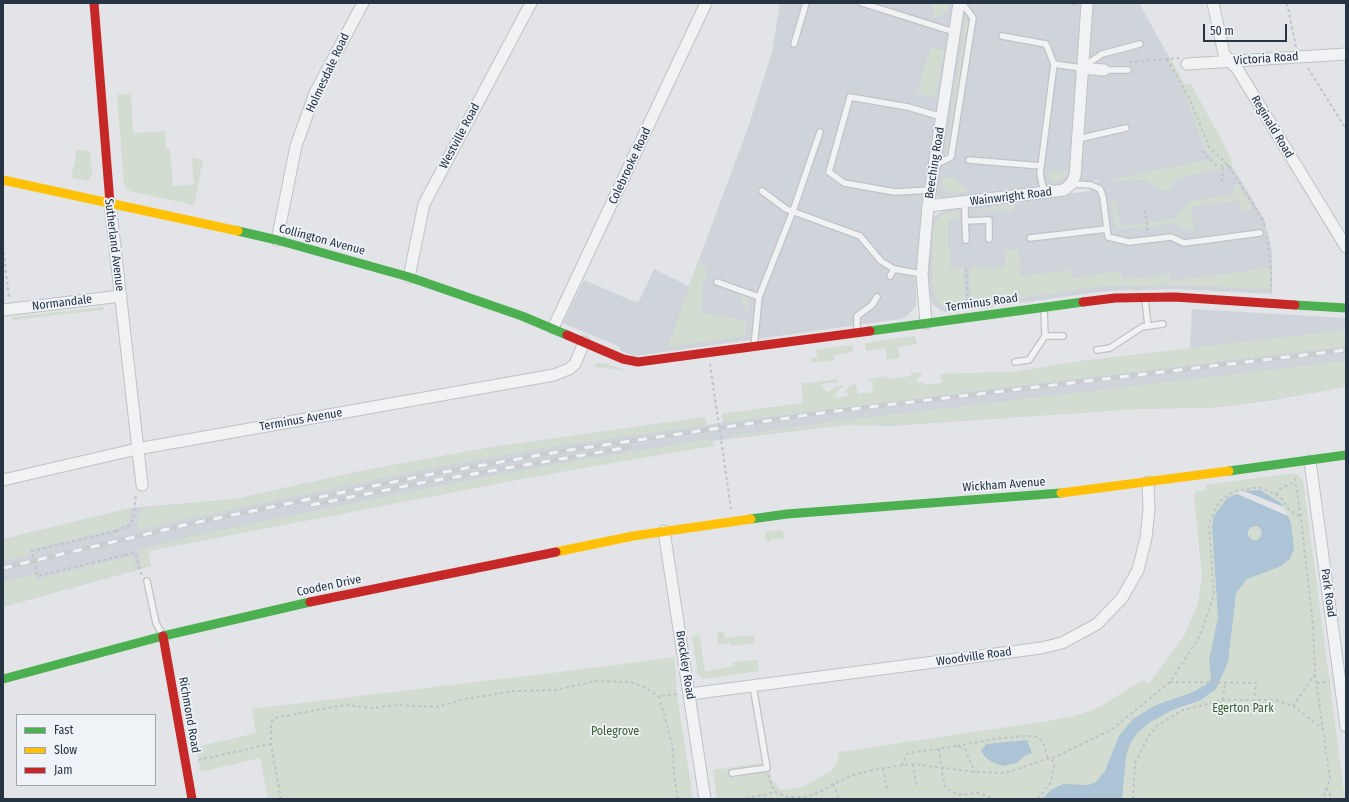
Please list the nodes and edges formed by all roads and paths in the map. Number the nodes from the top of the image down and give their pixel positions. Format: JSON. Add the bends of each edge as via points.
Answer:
{"nodes":[{"id":1,"x":94,"y":3,"type":"edge"},
{"id":2,"x":363,"y":3,"type":"edge"},
{"id":3,"x":531,"y":3,"type":"edge"},
{"id":4,"x":706,"y":3,"type":"edge"},
{"id":5,"x":806,"y":3,"type":"edge"},
{"id":6,"x":862,"y":3,"type":"edge"},
{"id":7,"x":959,"y":3,"type":"edge"},
{"id":8,"x":962,"y":3,"type":"edge"},
{"id":9,"x":1213,"y":3,"type":"edge"},
{"id":10,"x":1087,"y":4,"type":"edge"},
{"id":11,"x":954,"y":32,"type":"junction"},
{"id":12,"x":1002,"y":36,"type":"dead end"},
{"id":13,"x":794,"y":44,"type":"dead end"},
{"id":14,"x":1140,"y":44,"type":"dead end"},
{"id":15,"x":1346,"y":54,"type":"edge"},
{"id":16,"x":1167,"y":59,"type":"junction"},
{"id":17,"x":1230,"y":61,"type":"junction"},
{"id":18,"x":1124,"y":62,"type":"dead end"},
{"id":19,"x":1054,"y":64,"type":"junction"},
{"id":20,"x":1187,"y":64,"type":"joint"},
{"id":21,"x":1081,"y":68,"type":"junction"},
{"id":22,"x":1104,"y":70,"type":"joint"},
{"id":23,"x":1128,"y":70,"type":"dead end"},
{"id":24,"x":942,"y":117,"type":"junction"},
{"id":25,"x":1126,"y":128,"type":"dead end"},
{"id":26,"x":820,"y":132,"type":"dead end"},
{"id":27,"x":1078,"y":139,"type":"junction"},
{"id":28,"x":1202,"y":151,"type":"dead end"},
{"id":29,"x":969,"y":160,"type":"dead end"},
{"id":30,"x":935,"y":165,"type":"junction"},
{"id":31,"x":1223,"y":165,"type":"junction"},
{"id":32,"x":1041,"y":166,"type":"junction"},
{"id":33,"x":1229,"y":166,"type":"junction"},
{"id":34,"x":3,"y":180,"type":"edge"},
{"id":35,"x":1222,"y":182,"type":"dead end"},
{"id":36,"x":1071,"y":184,"type":"junction"},
{"id":37,"x":930,"y":190,"type":"junction"},
{"id":38,"x":762,"y":191,"type":"dead end"},
{"id":39,"x":1044,"y":193,"type":"junction"},
{"id":40,"x":965,"y":202,"type":"junction"},
{"id":41,"x":110,"y":203,"type":"junction"},
{"id":42,"x":928,"y":206,"type":"junction"},
{"id":43,"x":1145,"y":210,"type":"dead end"},
{"id":44,"x":793,"y":211,"type":"junction"},
{"id":45,"x":966,"y":220,"type":"junction"},
{"id":46,"x":1147,"y":227,"type":"dead end"},
{"id":47,"x":1265,"y":228,"type":"dead end"},
{"id":48,"x":1106,"y":229,"type":"junction"},
{"id":49,"x":1260,"y":233,"type":"dead end"},
{"id":50,"x":1267,"y":236,"type":"dead end"},
{"id":51,"x":1030,"y":238,"type":"dead end"},
{"id":52,"x":989,"y":239,"type":"dead end"},
{"id":53,"x":277,"y":240,"type":"junction"},
{"id":54,"x":966,"y":240,"type":"dead end"},
{"id":55,"x":3,"y":246,"type":"edge"},
{"id":56,"x":1346,"y":247,"type":"edge"},
{"id":57,"x":894,"y":269,"type":"junction"},
{"id":58,"x":966,"y":269,"type":"dead end"},
{"id":59,"x":922,"y":274,"type":"junction"},
{"id":60,"x":890,"y":276,"type":"dead end"},
{"id":61,"x":409,"y":277,"type":"junction"},
{"id":62,"x":717,"y":282,"type":"dead end"},
{"id":63,"x":121,"y":296,"type":"junction"},
{"id":64,"x":759,"y":297,"type":"junction"},
{"id":65,"x":877,"y":297,"type":"dead end"},
{"id":66,"x":1145,"y":297,"type":"junction"},
{"id":67,"x":1271,"y":302,"type":"junction"},
{"id":68,"x":1044,"y":306,"type":"junction"},
{"id":69,"x":1346,"y":308,"type":"edge"},
{"id":70,"x":6,"y":309,"type":"edge"},
{"id":71,"x":968,"y":317,"type":"junction"},
{"id":72,"x":926,"y":323,"type":"junction"},
{"id":73,"x":1163,"y":324,"type":"dead end"},
{"id":74,"x":1148,"y":326,"type":"junction"},
{"id":75,"x":553,"y":328,"type":"junction"},
{"id":76,"x":857,"y":333,"type":"junction"},
{"id":77,"x":1045,"y":336,"type":"junction"},
{"id":78,"x":1063,"y":336,"type":"dead end"},
{"id":79,"x":584,"y":342,"type":"junction"},
{"id":80,"x":754,"y":347,"type":"junction"},
{"id":81,"x":1097,"y":350,"type":"dead end"},
{"id":82,"x":708,"y":353,"type":"junction"},
{"id":83,"x":623,"y":359,"type":"joint"},
{"id":84,"x":1016,"y":362,"type":"dead end"},
{"id":85,"x":137,"y":449,"type":"junction"},
{"id":86,"x":1346,"y":455,"type":"edge"},
{"id":87,"x":1310,"y":460,"type":"junction"},
{"id":88,"x":3,"y":480,"type":"edge"},
{"id":89,"x":1148,"y":482,"type":"junction"},
{"id":90,"x":142,"y":485,"type":"joint"},
{"id":91,"x":1276,"y":494,"type":"junction"},
{"id":92,"x":1301,"y":518,"type":"junction"},
{"id":93,"x":732,"y":520,"type":"junction"},
{"id":94,"x":664,"y":531,"type":"junction"},
{"id":95,"x":147,"y":581,"type":"joint"},
{"id":96,"x":162,"y":636,"type":"junction"},
{"id":97,"x":1315,"y":674,"type":"junction"},
{"id":98,"x":3,"y":679,"type":"edge"},
{"id":99,"x":1170,"y":682,"type":"junction"},
{"id":100,"x":1223,"y":682,"type":"junction"},
{"id":101,"x":1330,"y":682,"type":"dead end"},
{"id":102,"x":1318,"y":683,"type":"junction"},
{"id":103,"x":754,"y":686,"type":"junction"},
{"id":104,"x":690,"y":694,"type":"junction"},
{"id":105,"x":659,"y":696,"type":"junction"},
{"id":106,"x":1254,"y":699,"type":"junction"},
{"id":107,"x":1223,"y":700,"type":"junction"},
{"id":108,"x":1293,"y":706,"type":"junction"},
{"id":109,"x":1346,"y":726,"type":"edge"},
{"id":110,"x":1323,"y":729,"type":"junction"},
{"id":111,"x":271,"y":744,"type":"junction"},
{"id":112,"x":957,"y":746,"type":"junction"},
{"id":113,"x":939,"y":748,"type":"junction"},
{"id":114,"x":1052,"y":758,"type":"junction"},
{"id":115,"x":1048,"y":759,"type":"junction"},
{"id":116,"x":185,"y":762,"type":"junction"},
{"id":117,"x":913,"y":764,"type":"junction"},
{"id":118,"x":902,"y":766,"type":"junction"},
{"id":119,"x":942,"y":767,"type":"junction"},
{"id":120,"x":767,"y":768,"type":"junction"},
{"id":121,"x":883,"y":768,"type":"junction"},
{"id":122,"x":975,"y":772,"type":"junction"},
{"id":123,"x":732,"y":773,"type":"dead end"},
{"id":124,"x":833,"y":784,"type":"junction"},
{"id":125,"x":916,"y":785,"type":"dead end"},
{"id":126,"x":1325,"y":789,"type":"junction"},
{"id":127,"x":886,"y":790,"type":"dead end"},
{"id":128,"x":774,"y":791,"type":"junction"},
{"id":129,"x":959,"y":795,"type":"junction"},
{"id":130,"x":192,"y":799,"type":"edge"},
{"id":131,"x":281,"y":799,"type":"edge"},
{"id":132,"x":678,"y":799,"type":"edge"},
{"id":133,"x":705,"y":799,"type":"edge"},
{"id":134,"x":740,"y":799,"type":"edge"},
{"id":135,"x":744,"y":799,"type":"edge"},
{"id":136,"x":839,"y":799,"type":"edge"},
{"id":137,"x":960,"y":799,"type":"edge"},
{"id":138,"x":994,"y":799,"type":"edge"},
{"id":139,"x":1038,"y":799,"type":"edge"},
{"id":140,"x":1133,"y":799,"type":"edge"},
{"id":141,"x":1323,"y":799,"type":"edge"},
{"id":142,"x":1330,"y":799,"type":"edge"}],
"edges":[{"from":1,"to":41,"type":"main road","name":"Sutherland Avenue"},
{"from":2,"to":53,"type":"street","name":"Holmesdale Road","via":[[315,93],[296,146]]},
{"from":3,"to":61,"type":"street","name":"Westville Road","via":[[424,204]]},
{"from":4,"to":75,"type":"street","name":"Colebrooke Road"},
{"from":5,"to":13,"type":"lane"},
{"from":6,"to":11,"type":"lane"},
{"from":7,"to":11,"type":"street","name":"Beeching Road"},
{"from":8,"to":30,"type":"lane","via":[[973,18],[951,157]]},
{"from":9,"to":17,"type":"street","name":"Reginald Road","via":[[1224,54]]},
{"from":10,"to":21,"type":"street"},
{"from":11,"to":24,"type":"street","name":"Beeching Road"},
{"from":12,"to":19,"type":"lane","via":[[1046,44]]},
{"from":14,"to":21,"type":"lane","via":[[1102,54]]},
{"from":15,"to":17,"type":"street","name":"Victoria Road"},
{"from":16,"to":18,"type":"path"},
{"from":16,"to":20,"type":"path","via":[[1181,58]]},
{"from":16,"to":33,"type":"path","via":[[1188,96],[1209,147]]},
{"from":17,"to":20,"type":"street","name":"Victoria Road"},
{"from":17,"to":56,"type":"street","name":"Reginald Road","via":[[1238,70]]},
{"from":19,"to":21,"type":"lane"},
{"from":19,"to":32,"type":"lane"},
{"from":21,"to":22,"type":"street"},
{"from":21,"to":27,"type":"street"},
{"from":22,"to":23,"type":"lane"},
{"from":24,"to":30,"type":"street","name":"Beeching Road"},
{"from":24,"to":37,"type":"lane","via":[[908,106],[850,97],[829,172],[844,184],[895,192]]},
{"from":25,"to":27,"type":"lane"},
{"from":26,"to":44,"type":"lane"},
{"from":27,"to":36,"type":"street","via":[[1075,176]]},
{"from":28,"to":31,"type":"path","via":[[1216,165]]},
{"from":29,"to":32,"type":"lane"},
{"from":30,"to":37,"type":"street","name":"Beeching Road"},
{"from":31,"to":33,"type":"path"},
{"from":31,"to":35,"type":"path"},
{"from":32,"to":39,"type":"lane"},
{"from":33,"to":47,"type":"path","via":[[1263,220]]},
{"from":34,"to":41,"type":"main road","name":"Collington Avenue"},
{"from":36,"to":39,"type":"street","name":"Wainwright Road","via":[[1064,190]]},
{"from":36,"to":48,"type":"lane","via":[[1091,185],[1100,189],[1104,197]]},
{"from":37,"to":42,"type":"street","name":"Beeching Road"},
{"from":38,"to":44,"type":"lane","via":[[786,209]]},
{"from":39,"to":40,"type":"street","name":"Wainwright Road"},
{"from":40,"to":42,"type":"street","name":"Wainwright Road"},
{"from":40,"to":45,"type":"lane"},
{"from":41,"to":53,"type":"main road","name":"Collington Avenue"},
{"from":41,"to":63,"type":"street","name":"Sutherland Avenue"},
{"from":42,"to":59,"type":"street","name":"Beeching Road"},
{"from":43,"to":46,"type":"path"},
{"from":44,"to":57,"type":"lane","via":[[860,236],[881,261]]},
{"from":44,"to":64,"type":"lane"},
{"from":45,"to":52,"type":"lane","via":[[989,220]]},
{"from":45,"to":54,"type":"lane"},
{"from":48,"to":49,"type":"lane","via":[[1108,237],[1129,242],[1171,237],[1184,242]]},
{"from":48,"to":51,"type":"lane"},
{"from":50,"to":67,"type":"path","via":[[1272,269]]},
{"from":53,"to":61,"type":"main road","name":"Collington Avenue"},
{"from":55,"to":70,"type":"path"},
{"from":57,"to":59,"type":"lane"},
{"from":57,"to":60,"type":"lane"},
{"from":58,"to":71,"type":"path"},
{"from":59,"to":72,"type":"street","name":"Beeching Road"},
{"from":61,"to":75,"type":"main road","name":"Collington Avenue"},
{"from":62,"to":64,"type":"lane"},
{"from":63,"to":70,"type":"street","name":"Normandale"},
{"from":63,"to":85,"type":"street","name":"Sutherland Avenue"},
{"from":64,"to":80,"type":"lane"},
{"from":65,"to":76,"type":"lane","via":[[872,305],[857,316]]},
{"from":66,"to":67,"type":"main road","name":"Terminus Road"},
{"from":66,"to":68,"type":"main road","name":"Terminus Road"},
{"from":66,"to":74,"type":"lane"},
{"from":67,"to":69,"type":"main road","name":"Terminus Road"},
{"from":68,"to":71,"type":"main road","name":"Terminus Road"},
{"from":68,"to":77,"type":"lane"},
{"from":71,"to":72,"type":"main road","name":"Terminus Road"},
{"from":72,"to":76,"type":"main road","name":"Terminus Road"},
{"from":73,"to":74,"type":"lane"},
{"from":74,"to":81,"type":"lane","via":[[1142,327],[1110,348]]},
{"from":75,"to":79,"type":"main road","name":"Collington Avenue"},
{"from":76,"to":80,"type":"main road","name":"Terminus Road"},
{"from":77,"to":78,"type":"lane"},
{"from":77,"to":84,"type":"lane","via":[[1029,360]]},
{"from":79,"to":83,"type":"main road","name":"Collington Avenue"},
{"from":79,"to":85,"type":"street","name":"Terminus Avenue","via":[[575,364],[554,375]]},
{"from":80,"to":82,"type":"main road","name":"Terminus Road"},
{"from":82,"to":83,"type":"main road","name":"Terminus Road","via":[[638,362]]},
{"from":82,"to":93,"type":"path"},
{"from":85,"to":88,"type":"street","name":"Terminus Avenue"},
{"from":85,"to":90,"type":"street","name":"Sutherland Avenue"},
{"from":86,"to":87,"type":"main road","name":"Wickham Avenue"},
{"from":87,"to":89,"type":"main road","name":"Wickham Avenue"},
{"from":87,"to":109,"type":"street","name":"Park Road"},
{"from":89,"to":93,"type":"main road","name":"Wickham Avenue","via":[[1083,492]]},
{"from":89,"to":103,"type":"street","name":"Woodville Road","via":[[1146,538],[1138,570],[1122,598],[1097,624],[1062,644]]},
{"from":90,"to":95,"type":"path","bridge":true,"via":[[137,491],[130,525],[116,531],[32,551],[38,576],[135,553],[141,574]]},
{"from":91,"to":92,"type":"path","via":[[1290,511]]},
{"from":91,"to":92,"type":"path","via":[[1295,479]]},
{"from":91,"to":99,"type":"path","via":[[1261,488],[1235,491],[1220,501],[1213,512],[1209,525],[1214,595],[1200,636]]},
{"from":92,"to":97,"type":"path","via":[[1313,626]]},
{"from":93,"to":94,"type":"main road","name":"Wickham Avenue"},
{"from":94,"to":96,"type":"main road","name":"Cooden Drive","via":[[284,607]]},
{"from":94,"to":104,"type":"street","name":"Brockley Road"},
{"from":95,"to":96,"type":"lane","via":[[156,623]]},
{"from":96,"to":98,"type":"main road","name":"Cooden Drive"},
{"from":96,"to":116,"type":"main road","name":"Richmond Road"},
{"from":97,"to":102,"type":"path"},
{"from":97,"to":108,"type":"path"},
{"from":99,"to":100,"type":"path"},
{"from":99,"to":114,"type":"path","via":[[1111,730]]},
{"from":100,"to":106,"type":"path","via":[[1256,683]]},
{"from":100,"to":107,"type":"path"},
{"from":101,"to":102,"type":"path"},
{"from":102,"to":110,"type":"path"},
{"from":103,"to":104,"type":"street","name":"Woodville Road"},
{"from":103,"to":120,"type":"lane"},
{"from":104,"to":105,"type":"path"},
{"from":104,"to":133,"type":"street","name":"Brockley Road"},
{"from":105,"to":111,"type":"path","via":[[630,682],[613,680],[555,690],[514,691],[436,707],[398,705],[373,708],[344,705],[275,718],[271,722]]},
{"from":105,"to":132,"type":"path","via":[[673,748]]},
{"from":106,"to":107,"type":"path"},
{"from":106,"to":108,"type":"path","via":[[1276,700]]},
{"from":107,"to":140,"type":"path","via":[[1183,710],[1157,726],[1148,737],[1135,763]]},
{"from":108,"to":110,"type":"path"},
{"from":110,"to":126,"type":"path","via":[[1330,779]]},
{"from":111,"to":116,"type":"path"},
{"from":111,"to":131,"type":"path"},
{"from":112,"to":113,"type":"path"},
{"from":112,"to":115,"type":"path","via":[[994,739],[1035,736],[1044,745]]},
{"from":112,"to":122,"type":"path","via":[[965,749]]},
{"from":113,"to":118,"type":"path","via":[[909,753]]},
{"from":113,"to":119,"type":"path"},
{"from":114,"to":115,"type":"path"},
{"from":114,"to":139,"type":"path","via":[[1054,765],[1051,782]]},
{"from":115,"to":122,"type":"path","via":[[1005,773]]},
{"from":116,"to":130,"type":"main road","name":"Richmond Road"},
{"from":117,"to":118,"type":"path"},
{"from":117,"to":119,"type":"path"},
{"from":117,"to":125,"type":"path"},
{"from":118,"to":121,"type":"path"},
{"from":119,"to":122,"type":"path"},
{"from":119,"to":129,"type":"path","via":[[946,788]]},
{"from":120,"to":123,"type":"lane"},
{"from":120,"to":128,"type":"path"},
{"from":121,"to":124,"type":"path","via":[[856,774]]},
{"from":121,"to":127,"type":"path"},
{"from":124,"to":128,"type":"path","via":[[801,798],[787,797]]},
{"from":124,"to":136,"type":"path"},
{"from":126,"to":141,"type":"path"},
{"from":126,"to":142,"type":"path","via":[[1330,794]]},
{"from":128,"to":135,"type":"path"},
{"from":129,"to":137,"type":"path"},
{"from":129,"to":138,"type":"path","via":[[979,793]]},
{"from":134,"to":135,"type":"path"}]}
